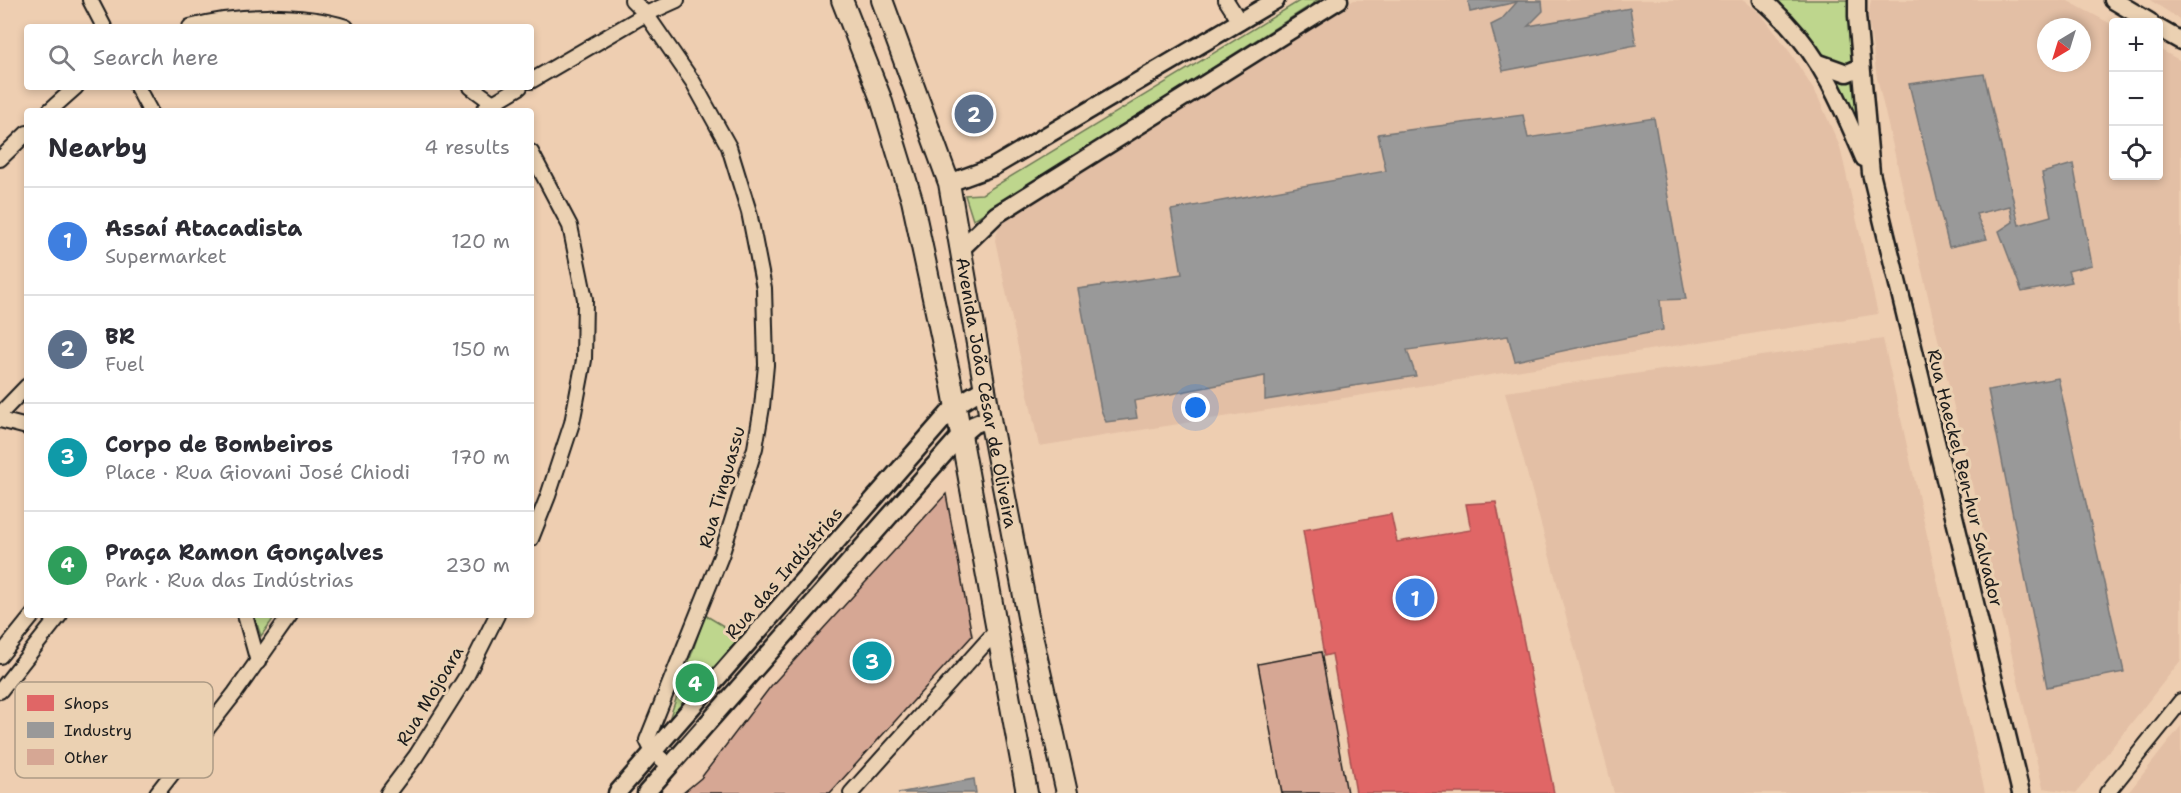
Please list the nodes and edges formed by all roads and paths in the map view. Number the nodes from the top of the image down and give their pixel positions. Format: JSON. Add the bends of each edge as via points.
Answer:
{"nodes":[{"id":1,"x":90,"y":0,"type":"edge"},
{"id":2,"x":632,"y":0,"type":"edge"},
{"id":3,"x":677,"y":0,"type":"edge"},
{"id":4,"x":842,"y":0,"type":"edge"},
{"id":5,"x":1226,"y":0,"type":"edge"},
{"id":6,"x":1276,"y":0,"type":"edge"},
{"id":7,"x":1339,"y":0,"type":"edge"},
{"id":8,"x":1762,"y":0,"type":"edge"},
{"id":9,"x":1857,"y":0,"type":"edge"},
{"id":10,"x":2113,"y":0,"type":"edge"},
{"id":11,"x":886,"y":1,"type":"edge"},
{"id":12,"x":646,"y":14,"type":"junction"},
{"id":13,"x":2143,"y":18,"type":"edge"},
{"id":14,"x":1240,"y":22,"type":"junction"},
{"id":15,"x":102,"y":24,"type":"edge"},
{"id":16,"x":200,"y":24,"type":"edge"},
{"id":17,"x":336,"y":24,"type":"edge"},
{"id":18,"x":2163,"y":31,"type":"edge"},
{"id":19,"x":2181,"y":42,"type":"edge"},
{"id":20,"x":1819,"y":63,"type":"junction"},
{"id":21,"x":1861,"y":68,"type":"junction"},
{"id":22,"x":534,"y":79,"type":"edge"},
{"id":23,"x":73,"y":90,"type":"edge"},
{"id":24,"x":139,"y":90,"type":"edge"},
{"id":25,"x":474,"y":90,"type":"edge"},
{"id":26,"x":516,"y":90,"type":"edge"},
{"id":27,"x":52,"y":108,"type":"edge"},
{"id":28,"x":148,"y":108,"type":"edge"},
{"id":29,"x":492,"y":108,"type":"edge"},
{"id":30,"x":24,"y":136,"type":"edge"},
{"id":31,"x":534,"y":158,"type":"edge"},
{"id":32,"x":0,"y":159,"type":"edge"},
{"id":33,"x":1870,"y":173,"type":"junction"},
{"id":34,"x":949,"y":183,"type":"junction"},
{"id":35,"x":962,"y":248,"type":"junction"},
{"id":36,"x":986,"y":387,"type":"junction"},
{"id":37,"x":24,"y":389,"type":"edge"},
{"id":38,"x":956,"y":406,"type":"junction"},
{"id":39,"x":0,"y":414,"type":"edge"},
{"id":40,"x":990,"y":418,"type":"junction"},
{"id":41,"x":0,"y":420,"type":"edge"},
{"id":42,"x":24,"y":426,"type":"edge"},
{"id":43,"x":960,"y":436,"type":"junction"},
{"id":44,"x":534,"y":531,"type":"edge"},
{"id":45,"x":30,"y":618,"type":"edge"},
{"id":46,"x":58,"y":618,"type":"edge"},
{"id":47,"x":246,"y":618,"type":"edge"},
{"id":48,"x":288,"y":618,"type":"edge"},
{"id":49,"x":496,"y":618,"type":"edge"},
{"id":50,"x":996,"y":631,"type":"junction"},
{"id":51,"x":18,"y":633,"type":"junction"},
{"id":52,"x":35,"y":646,"type":"junction"},
{"id":53,"x":0,"y":656,"type":"edge"},
{"id":54,"x":258,"y":662,"type":"junction"},
{"id":55,"x":0,"y":691,"type":"edge"},
{"id":56,"x":2181,"y":701,"type":"edge"},
{"id":57,"x":213,"y":722,"type":"edge"},
{"id":58,"x":653,"y":752,"type":"junction"},
{"id":59,"x":670,"y":766,"type":"junction"},
{"id":60,"x":169,"y":778,"type":"edge"},
{"id":61,"x":157,"y":793,"type":"edge"},
{"id":62,"x":388,"y":793,"type":"edge"},
{"id":63,"x":617,"y":793,"type":"edge"},
{"id":64,"x":646,"y":793,"type":"edge"},
{"id":65,"x":851,"y":793,"type":"edge"},
{"id":66,"x":1027,"y":793,"type":"edge"},
{"id":67,"x":1067,"y":793,"type":"edge"},
{"id":68,"x":2021,"y":793,"type":"edge"},
{"id":69,"x":2107,"y":793,"type":"edge"}],
"edges":[{"from":1,"to":15,"type":"street"},
{"from":2,"to":12,"type":"street","name":"Rua Tinguassu"},
{"from":3,"to":12,"type":"street"},
{"from":4,"to":38,"type":"main road","name":"Avenida João César de Oliveira","via":[[881,99],[912,200]]},
{"from":5,"to":14,"type":"street"},
{"from":6,"to":14,"type":"street"},
{"from":7,"to":35,"type":"street","via":[[996,215]]},
{"from":8,"to":20,"type":"street","name":"Rua Haeckel Ben-hur Salvador","via":[[1804,41]]},
{"from":9,"to":21,"type":"street","name":"Rua Haeckel Ben-hur Salvador"},
{"from":10,"to":13,"type":"street"},
{"from":11,"to":34,"type":"main road","name":"Avenida João César de Oliveira"},
{"from":12,"to":22,"type":"street"},
{"from":12,"to":58,"type":"street","name":"Rua Tinguassu","via":[[693,82],[729,147],[749,212],[764,288],[766,365],[755,448],[721,556],[649,734],[647,740]]},
{"from":14,"to":34,"type":"street","via":[[993,167]]},
{"from":16,"to":17,"type":"street","via":[[267,17]]},
{"from":18,"to":19,"type":"street"},
{"from":20,"to":21,"type":"street","via":[[1847,73]]},
{"from":20,"to":33,"type":"street","name":"Rua Haeckel Ben-hur Salvador"},
{"from":21,"to":33,"type":"street","name":"Rua Haeckel Ben-hur Salvador"},
{"from":23,"to":27,"type":"street"},
{"from":24,"to":28,"type":"street"},
{"from":25,"to":29,"type":"street"},
{"from":26,"to":29,"type":"street"},
{"from":30,"to":32,"type":"street"},
{"from":31,"to":44,"type":"street","via":[[570,226],[585,299],[584,360],[572,423]]},
{"from":33,"to":68,"type":"street","name":"Rua Haeckel Ben-hur Salvador"},
{"from":34,"to":35,"type":"main road","name":"Avenida João César de Oliveira"},
{"from":35,"to":36,"type":"main road","name":"Avenida João César de Oliveira"},
{"from":36,"to":38,"type":"street","name":"Rua das Indústrias"},
{"from":36,"to":40,"type":"main road","name":"Avenida João César de Oliveira"},
{"from":37,"to":39,"type":"street"},
{"from":38,"to":43,"type":"main road","name":"Avenida João César de Oliveira"},
{"from":38,"to":58,"type":"street","name":"Rua das Indústrias"},
{"from":40,"to":43,"type":"street"},
{"from":40,"to":67,"type":"main road","name":"Avenida João César de Oliveira"},
{"from":41,"to":42,"type":"street"},
{"from":43,"to":50,"type":"main road","name":"Avenida João César de Oliveira"},
{"from":43,"to":59,"type":"street"},
{"from":45,"to":51,"type":"street"},
{"from":46,"to":52,"type":"street"},
{"from":47,"to":54,"type":"street"},
{"from":48,"to":54,"type":"street"},
{"from":49,"to":62,"type":"street","name":"Rua Mojoara","via":[[466,677]]},
{"from":50,"to":65,"type":"street"},
{"from":50,"to":66,"type":"main road","name":"Avenida João César de Oliveira"},
{"from":51,"to":52,"type":"street"},
{"from":51,"to":53,"type":"street"},
{"from":52,"to":55,"type":"street"},
{"from":54,"to":57,"type":"street"},
{"from":56,"to":69,"type":"street"},
{"from":58,"to":59,"type":"street"},
{"from":58,"to":63,"type":"street","name":"Rua das Indústrias"},
{"from":59,"to":64,"type":"street"},
{"from":60,"to":61,"type":"street"}]}
